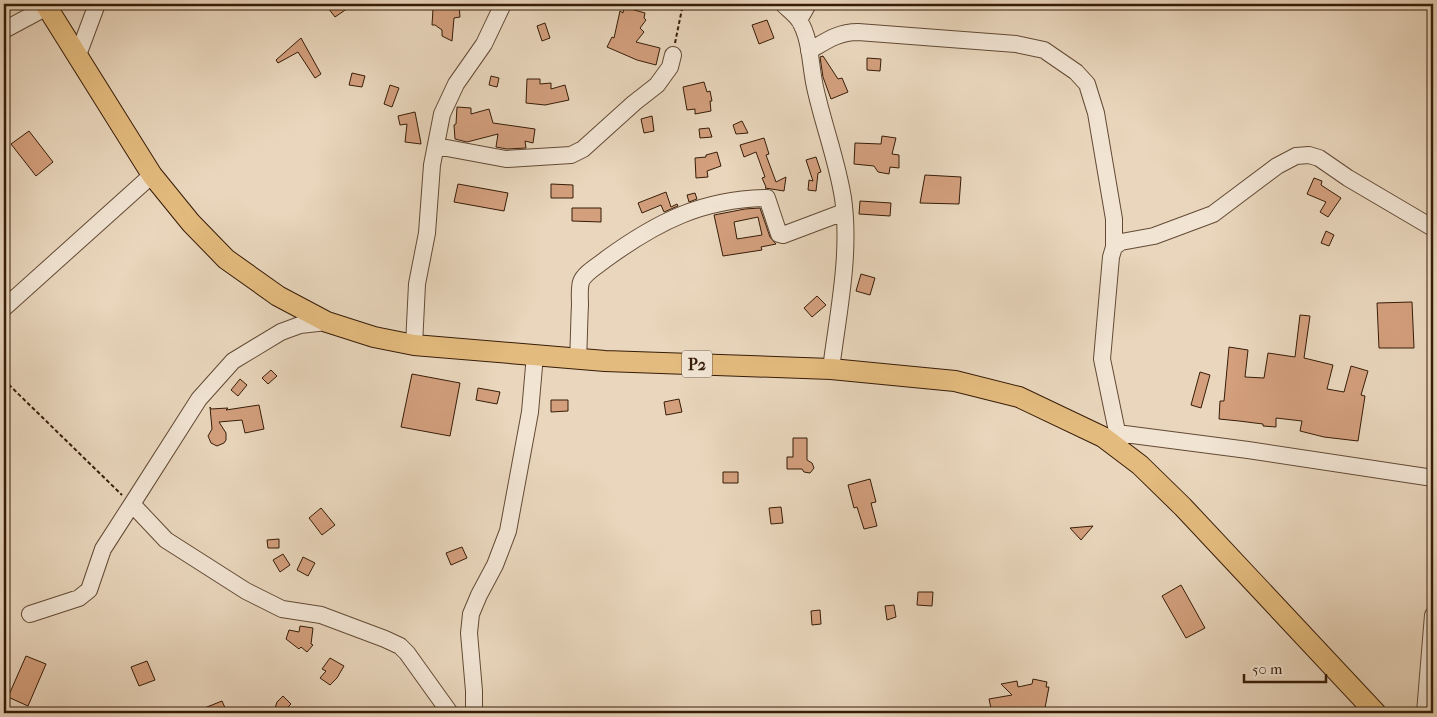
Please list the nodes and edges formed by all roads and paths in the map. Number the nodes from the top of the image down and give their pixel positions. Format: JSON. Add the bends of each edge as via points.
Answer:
{"nodes":[{"id":1,"x":97,"y":4,"type":"edge"},
{"id":2,"x":503,"y":4,"type":"edge"},
{"id":3,"x":683,"y":4,"type":"edge"},
{"id":4,"x":783,"y":4,"type":"edge"},
{"id":5,"x":808,"y":4,"type":"edge"},
{"id":6,"x":46,"y":5,"type":"edge"},
{"id":7,"x":799,"y":20,"type":"junction"},
{"id":8,"x":4,"y":30,"type":"edge"},
{"id":9,"x":809,"y":51,"type":"junction"},
{"id":10,"x":78,"y":55,"type":"junction"},
{"id":11,"x":673,"y":55,"type":"joint"},
{"id":12,"x":436,"y":146,"type":"junction"},
{"id":13,"x":152,"y":175,"type":"junction"},
{"id":14,"x":845,"y":217,"type":"junction"},
{"id":15,"x":1433,"y":228,"type":"edge"},
{"id":16,"x":1114,"y":247,"type":"junction"},
{"id":17,"x":4,"y":308,"type":"edge"},
{"id":18,"x":327,"y":322,"type":"junction"},
{"id":19,"x":414,"y":345,"type":"junction"},
{"id":20,"x":535,"y":355,"type":"junction"},
{"id":21,"x":578,"y":359,"type":"junction"},
{"id":22,"x":831,"y":369,"type":"junction"},
{"id":23,"x":4,"y":380,"type":"edge"},
{"id":24,"x":1119,"y":442,"type":"junction"},
{"id":25,"x":1433,"y":478,"type":"edge"},
{"id":26,"x":132,"y":504,"type":"junction"},
{"id":27,"x":30,"y":614,"type":"dead end"},
{"id":28,"x":1433,"y":615,"type":"edge"},
{"id":29,"x":450,"y":713,"type":"edge"},
{"id":30,"x":474,"y":713,"type":"edge"},
{"id":31,"x":1376,"y":713,"type":"edge"},
{"id":32,"x":1425,"y":713,"type":"edge"}],
"edges":[{"from":1,"to":10,"type":"street"},
{"from":2,"to":12,"type":"street","via":[[484,44],[456,84],[442,114]]},
{"from":3,"to":11,"type":"path"},
{"from":4,"to":7,"type":"street"},
{"from":5,"to":7,"type":"street"},
{"from":6,"to":8,"type":"street"},
{"from":6,"to":10,"type":"main road","number":"P2"},
{"from":7,"to":9,"type":"street"},
{"from":9,"to":14,"type":"street"},
{"from":9,"to":16,"type":"street","via":[[844,32],[1016,44],[1044,50],[1076,72],[1086,84],[1099,128],[1114,219]]},
{"from":10,"to":13,"type":"main road","number":"P2"},
{"from":11,"to":12,"type":"street","via":[[670,67],[656,85],[572,155],[506,159]]},
{"from":12,"to":19,"type":"street","via":[[427,233],[417,284]]},
{"from":13,"to":17,"type":"street"},
{"from":13,"to":18,"type":"main road","number":"P2","via":[[226,259],[278,296]]},
{"from":14,"to":21,"type":"street","via":[[783,235],[779,234],[766,198],[741,199],[705,205],[645,232],[583,278]]},
{"from":14,"to":22,"type":"street","via":[[845,255]]},
{"from":15,"to":16,"type":"street","via":[[1309,155],[1296,156],[1277,166],[1213,214],[1154,236],[1121,242]]},
{"from":16,"to":24,"type":"street","via":[[1102,359]]},
{"from":18,"to":19,"type":"main road","number":"P2"},
{"from":18,"to":26,"type":"street","via":[[300,325],[281,332],[233,362],[199,398]]},
{"from":19,"to":20,"type":"main road","number":"P2"},
{"from":20,"to":21,"type":"main road","number":"P2"},
{"from":20,"to":30,"type":"street","via":[[530,412],[508,531],[471,614],[469,633]]},
{"from":21,"to":22,"type":"main road","number":"P2"},
{"from":22,"to":24,"type":"main road","number":"P2","via":[[955,381],[1019,397]]},
{"from":23,"to":26,"type":"path"},
{"from":24,"to":25,"type":"street","via":[[1258,451]]},
{"from":24,"to":31,"type":"main road","number":"P2"},
{"from":26,"to":27,"type":"street","via":[[103,549],[88,590],[79,598]]},
{"from":26,"to":29,"type":"street","via":[[166,540],[246,591],[282,609],[321,615],[400,646]]},
{"from":28,"to":32,"type":"street"}]}
